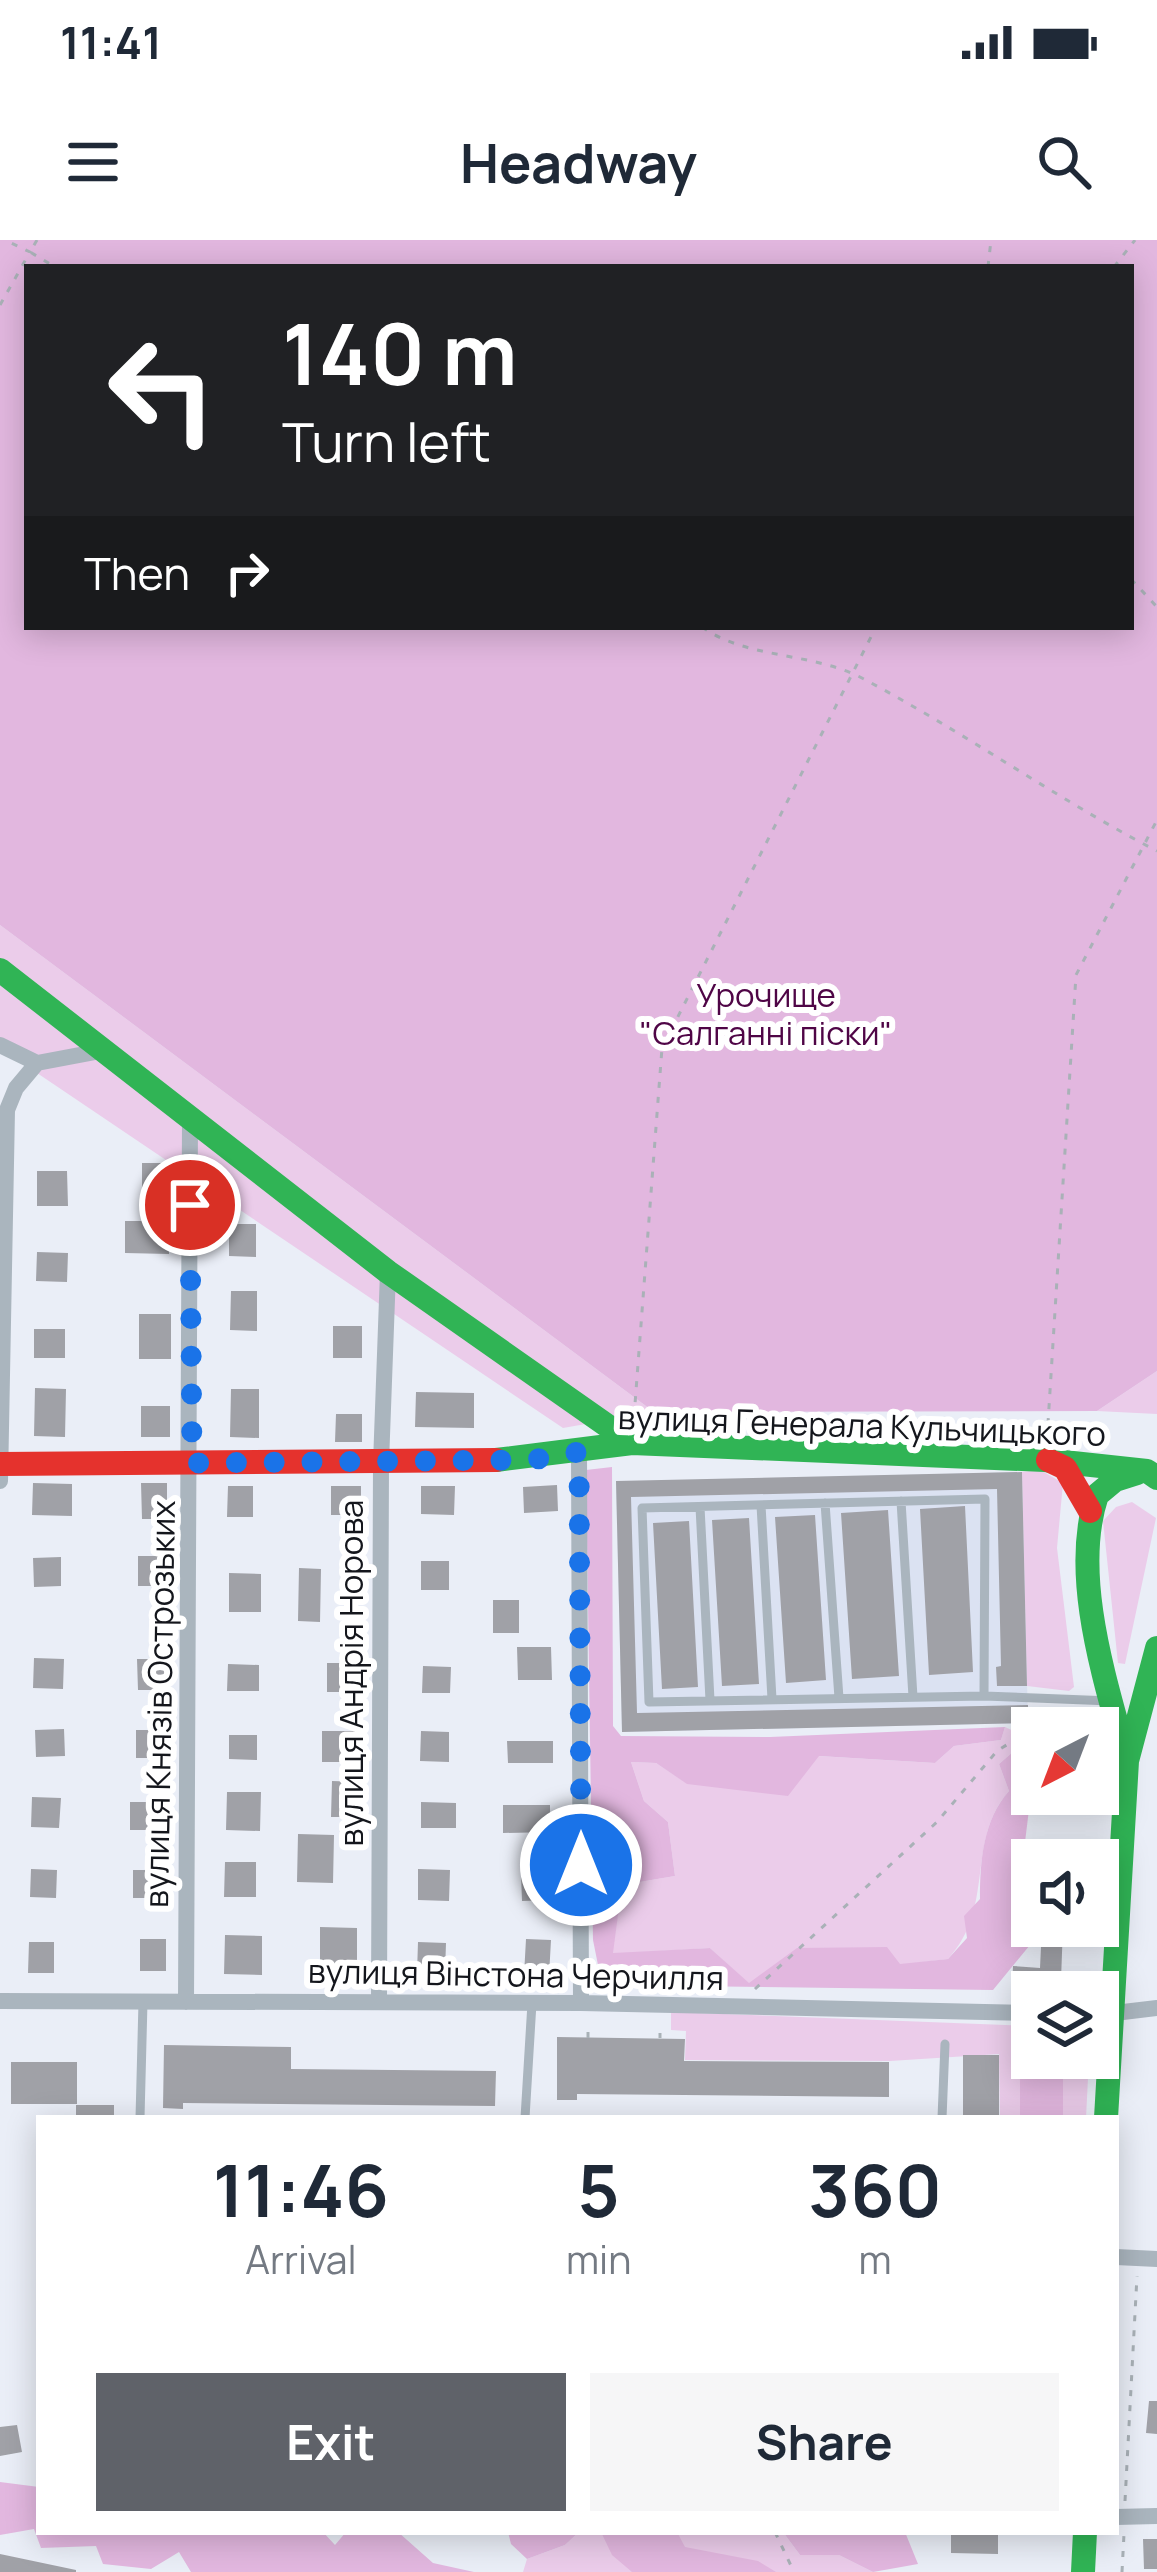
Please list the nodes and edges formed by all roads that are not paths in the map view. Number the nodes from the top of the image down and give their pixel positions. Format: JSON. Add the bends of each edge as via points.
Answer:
{"nodes":[{"id":1,"x":0,"y":970,"type":"edge"},
{"id":2,"x":0,"y":1046,"type":"edge"},
{"id":3,"x":106,"y":1050,"type":"junction"},
{"id":4,"x":37,"y":1063,"type":"junction"},
{"id":5,"x":190,"y":1119,"type":"junction"},
{"id":6,"x":388,"y":1272,"type":"junction"},
{"id":7,"x":632,"y":1443,"type":"junction"},
{"id":8,"x":579,"y":1452,"type":"junction"},
{"id":9,"x":1045,"y":1460,"type":"junction"},
{"id":10,"x":192,"y":1463,"type":"junction"},
{"id":11,"x":381,"y":1463,"type":"junction"},
{"id":12,"x":0,"y":1464,"type":"edge"},
{"id":13,"x":1154,"y":1474,"type":"edge"},
{"id":14,"x":0,"y":1481,"type":"edge"},
{"id":15,"x":901,"y":1501,"type":"junction"},
{"id":16,"x":825,"y":1503,"type":"junction"},
{"id":17,"x":760,"y":1505,"type":"junction"},
{"id":18,"x":700,"y":1507,"type":"junction"},
{"id":19,"x":1090,"y":1511,"type":"junction"},
{"id":20,"x":1157,"y":1648,"type":"edge"},
{"id":21,"x":1149,"y":1682,"type":"junction"},
{"id":22,"x":984,"y":1696,"type":"junction"},
{"id":23,"x":913,"y":1697,"type":"junction"},
{"id":24,"x":839,"y":1698,"type":"junction"},
{"id":25,"x":772,"y":1699,"type":"junction"},
{"id":26,"x":710,"y":1700,"type":"junction"},
{"id":27,"x":1111,"y":1701,"type":"junction"},
{"id":28,"x":1127,"y":1761,"type":"junction"},
{"id":29,"x":1109,"y":1971,"type":"edge"},
{"id":30,"x":0,"y":2001,"type":"edge"},
{"id":31,"x":143,"y":2002,"type":"junction"},
{"id":32,"x":186,"y":2002,"type":"junction"},
{"id":33,"x":379,"y":2002,"type":"junction"},
{"id":34,"x":532,"y":2002,"type":"junction"},
{"id":35,"x":581,"y":2002,"type":"junction"},
{"id":36,"x":1157,"y":2008,"type":"edge"},
{"id":37,"x":1011,"y":2013,"type":"edge"},
{"id":38,"x":1119,"y":2013,"type":"edge"},
{"id":39,"x":945,"y":2044,"type":"dead end"},
{"id":40,"x":1106,"y":2079,"type":"edge"},
{"id":41,"x":140,"y":2115,"type":"edge"},
{"id":42,"x":525,"y":2115,"type":"edge"},
{"id":43,"x":941,"y":2115,"type":"edge"},
{"id":44,"x":1106,"y":2115,"type":"edge"},
{"id":45,"x":1157,"y":2259,"type":"edge"},
{"id":46,"x":1119,"y":2265,"type":"edge"},
{"id":47,"x":1157,"y":2516,"type":"edge"},
{"id":48,"x":1120,"y":2517,"type":"edge"},
{"id":49,"x":1084,"y":2535,"type":"edge"},
{"id":50,"x":1083,"y":2572,"type":"edge"}],
"edges":[{"from":1,"to":3,"type":"street"},
{"from":2,"to":4,"type":"street"},
{"from":3,"to":4,"type":"street"},
{"from":3,"to":5,"type":"street"},
{"from":4,"to":12,"type":"street","via":[[8,1110]]},
{"from":5,"to":6,"type":"street"},
{"from":5,"to":10,"type":"street","name":"вулиця Князів Острозьких"},
{"from":6,"to":7,"type":"street"},
{"from":6,"to":11,"type":"street","name":"вулиця Андрія Норова"},
{"from":7,"to":8,"type":"street","name":"вулиця Генерала Кульчицького"},
{"from":7,"to":9,"type":"street","name":"вулиця Генерала Кульчицького"},
{"from":8,"to":11,"type":"street","name":"вулиця Генерала Кульчицького"},
{"from":8,"to":35,"type":"street"},
{"from":9,"to":13,"type":"street","name":"вулиця Генерала Кульчицького"},
{"from":9,"to":19,"type":"street","via":[[1065,1468]]},
{"from":10,"to":11,"type":"street","name":"вулиця Генерала Кульчицького"},
{"from":10,"to":12,"type":"street","name":"вулиця Генерала Кульчицького"},
{"from":10,"to":32,"type":"street","name":"вулиця Князів Острозьких"},
{"from":11,"to":33,"type":"street","name":"вулиця Андрія Норова"},
{"from":12,"to":14,"type":"street"},
{"from":13,"to":19,"type":"street","via":[[1107,1485]]},
{"from":15,"to":16,"type":"lane"},
{"from":15,"to":22,"type":"lane","via":[[985,1498]]},
{"from":15,"to":23,"type":"lane"},
{"from":16,"to":17,"type":"lane"},
{"from":16,"to":24,"type":"lane"},
{"from":17,"to":18,"type":"lane"},
{"from":17,"to":25,"type":"lane"},
{"from":18,"to":26,"type":"lane"},
{"from":18,"to":26,"type":"lane","via":[[642,1508],[649,1702]]},
{"from":19,"to":27,"type":"street","via":[[1091,1586]]},
{"from":20,"to":21,"type":"street"},
{"from":21,"to":27,"type":"street","via":[[1135,1699]]},
{"from":21,"to":28,"type":"street"},
{"from":22,"to":23,"type":"lane"},
{"from":22,"to":27,"type":"lane"},
{"from":23,"to":24,"type":"lane"},
{"from":24,"to":25,"type":"lane"},
{"from":25,"to":26,"type":"lane"},
{"from":27,"to":28,"type":"street"},
{"from":28,"to":29,"type":"street"},
{"from":30,"to":31,"type":"street","name":"вулиця Вінстона Черчилля"},
{"from":31,"to":32,"type":"street","name":"вулиця Вінстона Черчилля"},
{"from":31,"to":41,"type":"lane"},
{"from":32,"to":33,"type":"street","name":"вулиця Вінстона Черчилля"},
{"from":33,"to":34,"type":"street","name":"вулиця Вінстона Черчилля"},
{"from":34,"to":35,"type":"street","name":"вулиця Вінстона Черчилля"},
{"from":34,"to":42,"type":"lane"},
{"from":35,"to":37,"type":"street","name":"вулиця Вінстона Черчилля"},
{"from":36,"to":38,"type":"street"},
{"from":39,"to":43,"type":"lane"},
{"from":40,"to":44,"type":"street"},
{"from":45,"to":46,"type":"street"},
{"from":47,"to":48,"type":"street"},
{"from":49,"to":50,"type":"street"}]}
